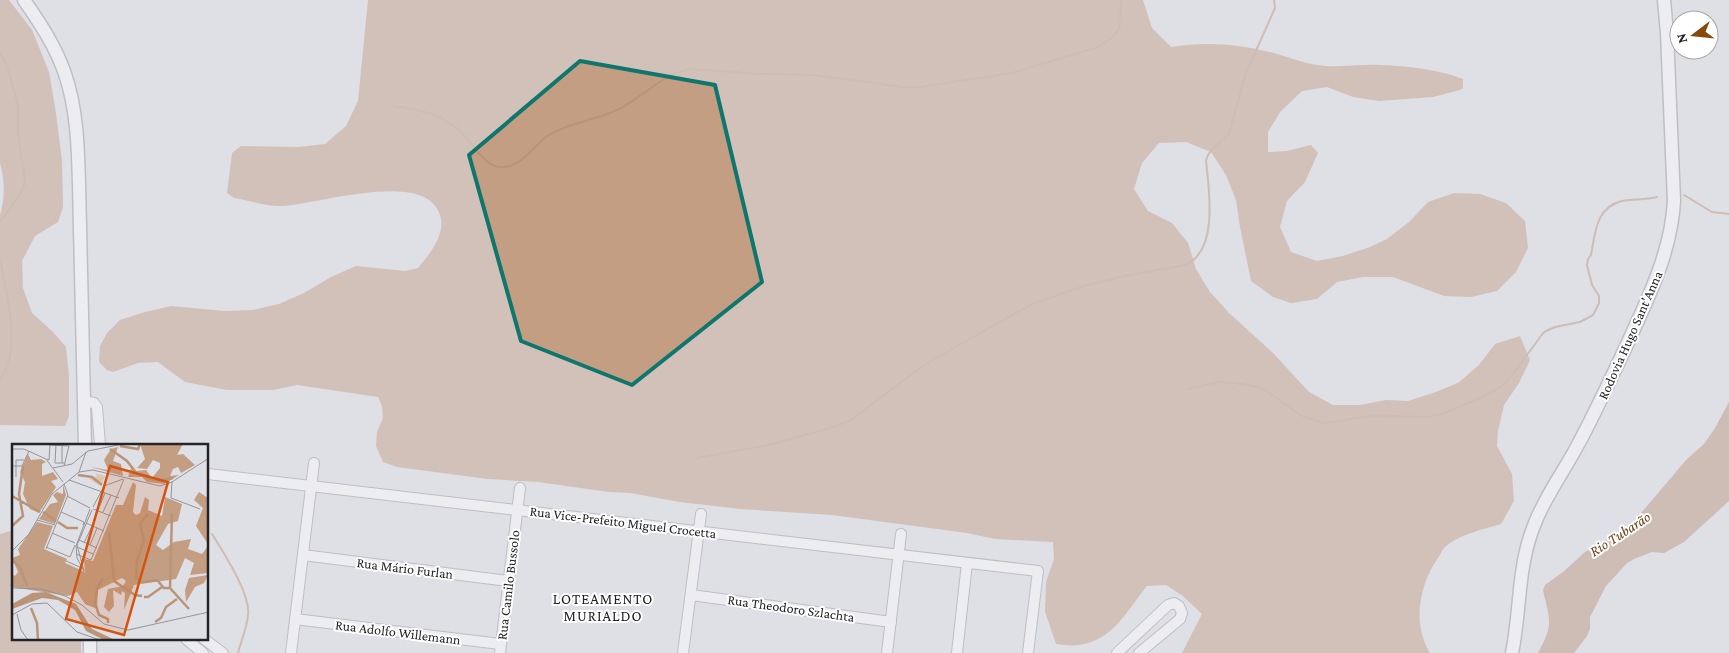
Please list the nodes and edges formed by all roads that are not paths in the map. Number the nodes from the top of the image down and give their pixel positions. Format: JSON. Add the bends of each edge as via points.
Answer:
{"nodes":[{"id":1,"x":24,"y":0,"type":"edge"},
{"id":2,"x":1664,"y":0,"type":"edge"},
{"id":3,"x":84,"y":401,"type":"junction"},
{"id":4,"x":85,"y":444,"type":"edge"},
{"id":5,"x":100,"y":444,"type":"edge"},
{"id":6,"x":314,"y":463,"type":"dead end"},
{"id":7,"x":209,"y":474,"type":"edge"},
{"id":8,"x":312,"y":486,"type":"junction"},
{"id":9,"x":520,"y":488,"type":"dead end"},
{"id":10,"x":517,"y":510,"type":"junction"},
{"id":11,"x":701,"y":514,"type":"dead end"},
{"id":12,"x":699,"y":532,"type":"junction"},
{"id":13,"x":901,"y":534,"type":"dead end"},
{"id":14,"x":303,"y":555,"type":"junction"},
{"id":15,"x":899,"y":555,"type":"junction"},
{"id":16,"x":967,"y":563,"type":"junction"},
{"id":17,"x":508,"y":581,"type":"junction"},
{"id":18,"x":691,"y":595,"type":"junction"},
{"id":19,"x":295,"y":619,"type":"junction"},
{"id":20,"x":891,"y":622,"type":"junction"},
{"id":21,"x":1155,"y":639,"type":"junction"},
{"id":22,"x":90,"y":640,"type":"edge"},
{"id":23,"x":187,"y":640,"type":"edge"},
{"id":24,"x":205,"y":640,"type":"edge"},
{"id":25,"x":500,"y":649,"type":"edge"},
{"id":26,"x":90,"y":653,"type":"edge"},
{"id":27,"x":203,"y":653,"type":"edge"},
{"id":28,"x":223,"y":653,"type":"edge"},
{"id":29,"x":291,"y":653,"type":"edge"},
{"id":30,"x":683,"y":653,"type":"edge"},
{"id":31,"x":887,"y":653,"type":"edge"},
{"id":32,"x":957,"y":653,"type":"edge"},
{"id":33,"x":1028,"y":653,"type":"edge"},
{"id":34,"x":1117,"y":653,"type":"edge"},
{"id":35,"x":1138,"y":653,"type":"edge"},
{"id":36,"x":1153,"y":653,"type":"edge"},
{"id":37,"x":1512,"y":653,"type":"edge"}],
"edges":[{"from":1,"to":3,"type":"main road","via":[[54,47],[74,109],[78,142]]},
{"from":2,"to":37,"type":"main road","name":"Rodovia Hugo Sant'Anna","via":[[1674,201],[1669,239],[1652,291],[1598,406],[1534,524],[1522,566]]},
{"from":3,"to":4,"type":"main road"},
{"from":3,"to":5,"type":"street","via":[[97,407]]},
{"from":6,"to":8,"type":"street"},
{"from":7,"to":8,"type":"street","name":"Rua Vice-Prefeito Miguel Crocetta"},
{"from":8,"to":10,"type":"street","name":"Rua Vice-Prefeito Miguel Crocetta"},
{"from":8,"to":14,"type":"street"},
{"from":9,"to":10,"type":"street","name":"Rua Camilo Bussolo"},
{"from":10,"to":12,"type":"street","name":"Rua Vice-Prefeito Miguel Crocetta"},
{"from":10,"to":17,"type":"street","name":"Rua Camilo Bussolo"},
{"from":11,"to":12,"type":"street"},
{"from":12,"to":15,"type":"street","name":"Rua Vice-Prefeito Miguel Crocetta"},
{"from":12,"to":18,"type":"street"},
{"from":13,"to":15,"type":"street"},
{"from":14,"to":17,"type":"street","name":"Rua Mário Furlan"},
{"from":14,"to":19,"type":"street"},
{"from":15,"to":16,"type":"street","name":"Rua Vice-Prefeito Miguel Crocetta"},
{"from":15,"to":20,"type":"street"},
{"from":16,"to":32,"type":"street"},
{"from":16,"to":33,"type":"street","name":"Rua Vice-Prefeito Miguel Crocetta","via":[[1038,571]]},
{"from":17,"to":25,"type":"street","name":"Rua Camilo Bussolo"},
{"from":18,"to":20,"type":"street","name":"Rua Theodoro Szlachta"},
{"from":18,"to":30,"type":"street"},
{"from":19,"to":25,"type":"street","name":"Rua Adolfo Willemann"},
{"from":19,"to":29,"type":"street"},
{"from":20,"to":31,"type":"street"},
{"from":21,"to":34,"type":"street","via":[[1180,619],[1182,611],[1179,606],[1174,603],[1168,605]]},
{"from":21,"to":35,"type":"street"},
{"from":21,"to":36,"type":"street"},
{"from":22,"to":26,"type":"main road"},
{"from":23,"to":27,"type":"street"},
{"from":24,"to":28,"type":"street"}]}
